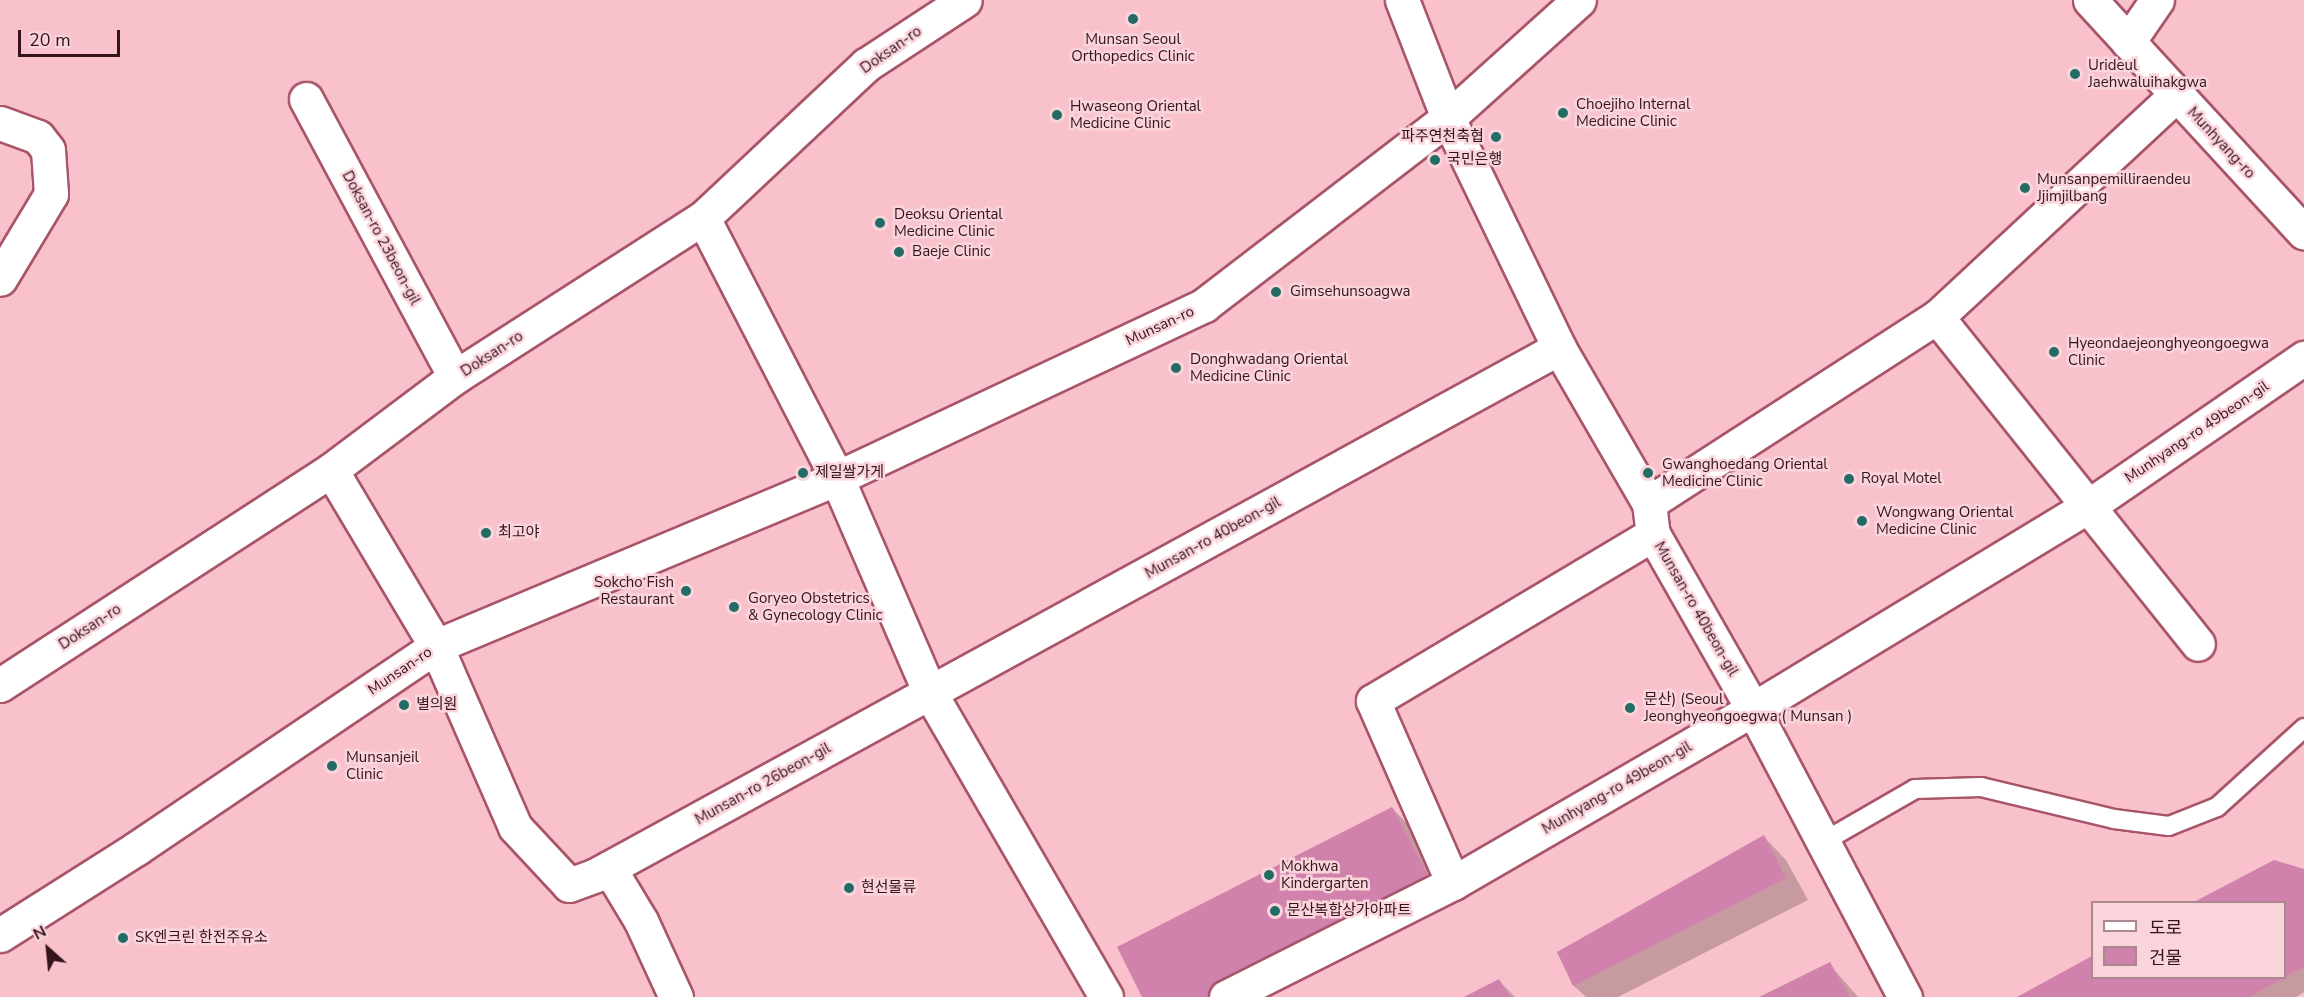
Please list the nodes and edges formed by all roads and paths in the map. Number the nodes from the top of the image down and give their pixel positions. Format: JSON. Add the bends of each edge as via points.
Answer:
{"nodes":[{"id":1,"x":966,"y":0,"type":"edge"},
{"id":2,"x":1402,"y":0,"type":"edge"},
{"id":3,"x":1579,"y":0,"type":"edge"},
{"id":4,"x":2090,"y":0,"type":"edge"},
{"id":5,"x":2157,"y":0,"type":"edge"},
{"id":6,"x":2128,"y":42,"type":"junction"},
{"id":7,"x":2176,"y":95,"type":"junction"},
{"id":8,"x":306,"y":99,"type":"dead end"},
{"id":9,"x":1448,"y":118,"type":"junction"},
{"id":10,"x":0,"y":123,"type":"edge"},
{"id":11,"x":703,"y":218,"type":"junction"},
{"id":12,"x":2304,"y":233,"type":"edge"},
{"id":13,"x":0,"y":279,"type":"edge"},
{"id":14,"x":1937,"y":316,"type":"junction"},
{"id":15,"x":1559,"y":348,"type":"junction"},
{"id":16,"x":2304,"y":358,"type":"edge"},
{"id":17,"x":455,"y":377,"type":"junction"},
{"id":18,"x":331,"y":470,"type":"junction"},
{"id":19,"x":837,"y":478,"type":"junction"},
{"id":20,"x":2090,"y":505,"type":"junction"},
{"id":21,"x":1651,"y":519,"type":"junction"},
{"id":22,"x":2198,"y":644,"type":"dead end"},
{"id":23,"x":436,"y":646,"type":"junction"},
{"id":24,"x":0,"y":686,"type":"edge"},
{"id":25,"x":930,"y":693,"type":"junction"},
{"id":26,"x":1753,"y":709,"type":"junction"},
{"id":27,"x":2304,"y":728,"type":"edge"},
{"id":28,"x":1823,"y":842,"type":"junction"},
{"id":29,"x":603,"y":872,"type":"junction"},
{"id":30,"x":1453,"y":883,"type":"junction"},
{"id":31,"x":0,"y":935,"type":"edge"},
{"id":32,"x":676,"y":997,"type":"edge"},
{"id":33,"x":1106,"y":997,"type":"edge"},
{"id":34,"x":1226,"y":997,"type":"edge"},
{"id":35,"x":1905,"y":997,"type":"edge"}],
"edges":[{"from":1,"to":11,"type":"street","name":"Doksan-ro","via":[[866,65]]},
{"from":2,"to":9,"type":"street"},
{"from":3,"to":9,"type":"street","name":"Munsan-ro"},
{"from":4,"to":6,"type":"street","name":"Munhyang-ro"},
{"from":5,"to":6,"type":"street"},
{"from":6,"to":7,"type":"street","name":"Munhyang-ro"},
{"from":7,"to":12,"type":"street","name":"Munhyang-ro"},
{"from":7,"to":14,"type":"street"},
{"from":8,"to":17,"type":"street","name":"Doksan-ro 23beon-gil"},
{"from":9,"to":15,"type":"street","name":"Munsan-ro 40beon-gil"},
{"from":9,"to":19,"type":"street","name":"Munsan-ro","via":[[1204,305]]},
{"from":10,"to":13,"type":"street","via":[[38,137],[48,150],[51,194]]},
{"from":11,"to":17,"type":"street","name":"Doksan-ro"},
{"from":11,"to":19,"type":"street"},
{"from":14,"to":20,"type":"street"},
{"from":14,"to":21,"type":"street"},
{"from":15,"to":21,"type":"street","name":"Munsan-ro 40beon-gil"},
{"from":15,"to":25,"type":"street","name":"Munsan-ro 40beon-gil"},
{"from":16,"to":20,"type":"street","name":"Munhyang-ro 49beon-gil"},
{"from":17,"to":18,"type":"street","name":"Doksan-ro"},
{"from":18,"to":23,"type":"street"},
{"from":18,"to":24,"type":"street","name":"Doksan-ro"},
{"from":19,"to":23,"type":"street","name":"Munsan-ro"},
{"from":19,"to":25,"type":"street"},
{"from":20,"to":22,"type":"street"},
{"from":20,"to":26,"type":"street","name":"Munhyang-ro 49beon-gil"},
{"from":21,"to":26,"type":"street","name":"Munsan-ro 40beon-gil"},
{"from":21,"to":30,"type":"street","via":[[1372,701]]},
{"from":23,"to":29,"type":"street","name":"Munsan-ro 26beon-gil","via":[[515,827],[569,885]]},
{"from":23,"to":31,"type":"street","name":"Munsan-ro","via":[[137,848]]},
{"from":25,"to":29,"type":"street","name":"Munsan-ro 26beon-gil"},
{"from":25,"to":33,"type":"street"},
{"from":26,"to":28,"type":"street","name":"Munsan-ro 40beon-gil"},
{"from":26,"to":30,"type":"street","name":"Munhyang-ro 49beon-gil"},
{"from":27,"to":28,"type":"lane","via":[[2217,807],[2169,826],[2114,819],[1981,787],[1915,789]]},
{"from":28,"to":35,"type":"street","name":"Munsan-ro 40beon-gil"},
{"from":29,"to":32,"type":"street","via":[[641,921]]},
{"from":30,"to":34,"type":"street","name":"Munhyang-ro 49beon-gil"}]}
